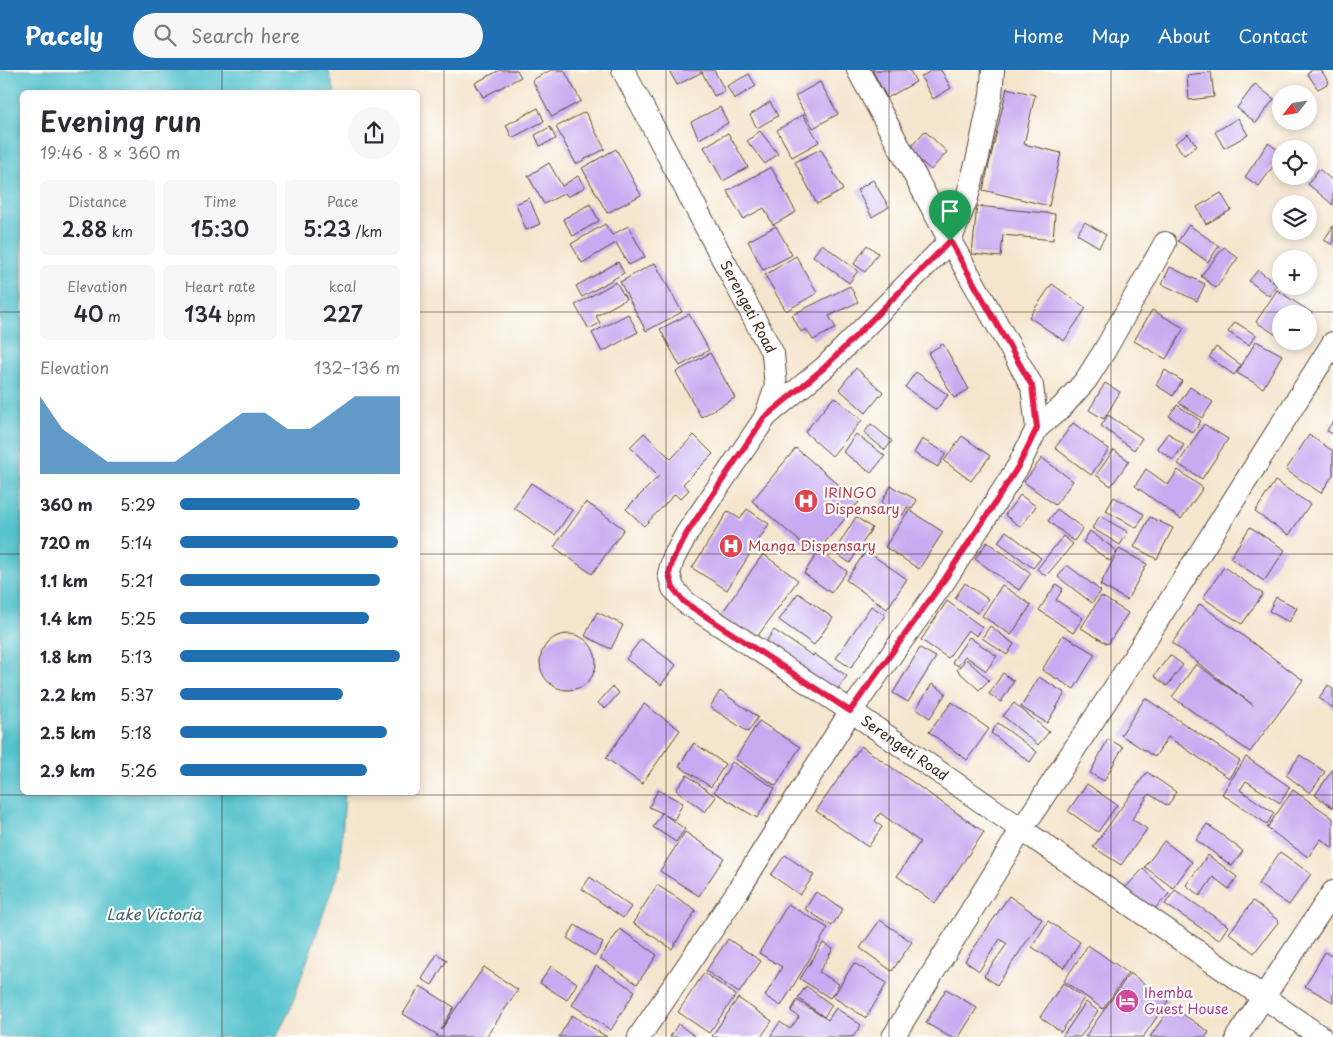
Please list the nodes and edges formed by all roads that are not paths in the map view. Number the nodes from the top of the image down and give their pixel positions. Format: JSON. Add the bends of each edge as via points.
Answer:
{"nodes":[{"id":1,"x":623,"y":70,"type":"edge"},
{"id":2,"x":858,"y":70,"type":"edge"},
{"id":3,"x":993,"y":70,"type":"edge"},
{"id":4,"x":950,"y":241,"type":"junction"},
{"id":5,"x":1165,"y":243,"type":"dead end"},
{"id":6,"x":1333,"y":343,"type":"edge"},
{"id":7,"x":764,"y":418,"type":"junction"},
{"id":8,"x":1037,"y":428,"type":"junction"},
{"id":9,"x":850,"y":711,"type":"junction"},
{"id":10,"x":1022,"y":829,"type":"junction"},
{"id":11,"x":1333,"y":892,"type":"edge"},
{"id":12,"x":1263,"y":998,"type":"junction"},
{"id":13,"x":639,"y":1037,"type":"edge"},
{"id":14,"x":892,"y":1037,"type":"edge"},
{"id":15,"x":1237,"y":1037,"type":"edge"},
{"id":16,"x":1321,"y":1037,"type":"edge"}],
"edges":[{"from":1,"to":7,"type":"street","name":"Serengeti Road","via":[[773,354],[776,387]]},
{"from":2,"to":4,"type":"street"},
{"from":3,"to":4,"type":"street","via":[[978,157],[966,201]]},
{"from":4,"to":7,"type":"street","via":[[825,367]]},
{"from":4,"to":8,"type":"street","via":[[1032,386]]},
{"from":5,"to":8,"type":"street","via":[[1086,380]]},
{"from":6,"to":10,"type":"street"},
{"from":7,"to":9,"type":"street","name":"Serengeti Road","via":[[673,559],[669,574],[673,588],[684,602]]},
{"from":8,"to":9,"type":"street","via":[[1019,465],[942,583]]},
{"from":9,"to":10,"type":"street","name":"Serengeti Road"},
{"from":9,"to":13,"type":"street","via":[[736,894]]},
{"from":10,"to":12,"type":"street","name":"Serengeti Road"},
{"from":10,"to":14,"type":"street"},
{"from":11,"to":12,"type":"street"},
{"from":12,"to":15,"type":"street"},
{"from":12,"to":16,"type":"street","name":"Serengeti Road"}]}
